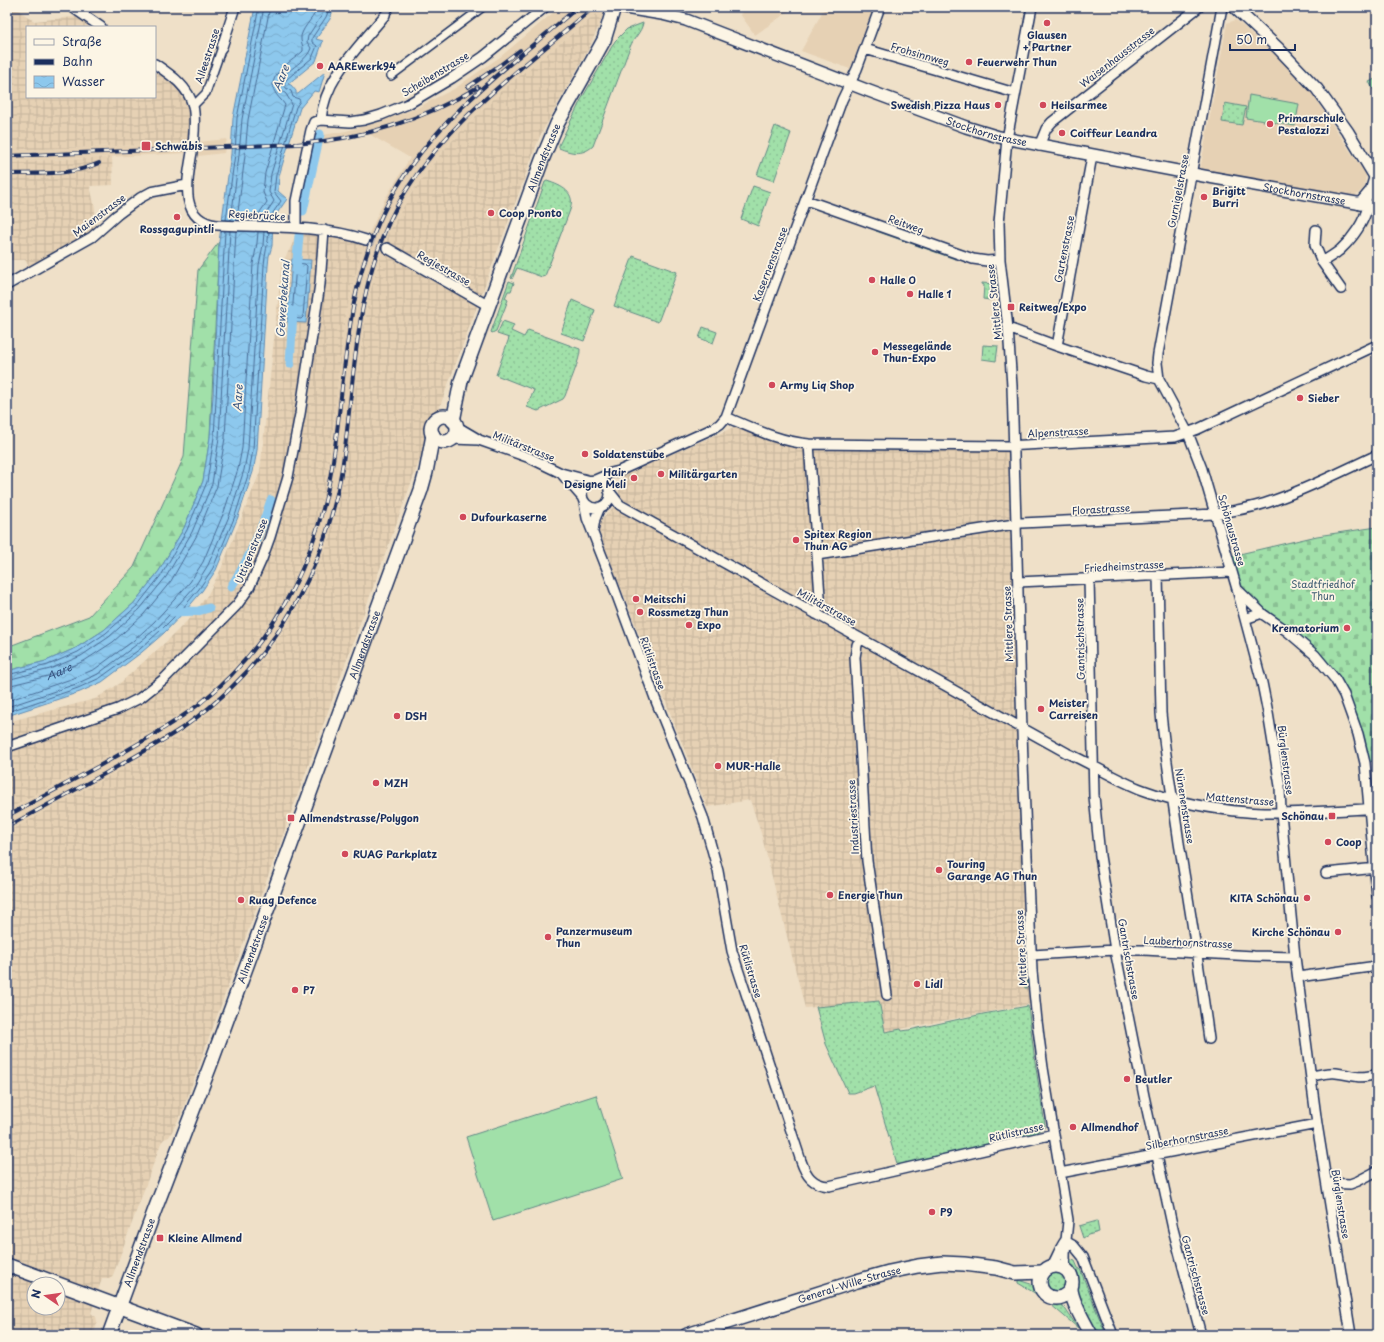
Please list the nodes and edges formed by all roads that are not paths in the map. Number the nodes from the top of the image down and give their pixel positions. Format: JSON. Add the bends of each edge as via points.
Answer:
{"nodes":[{"id":1,"x":72,"y":7,"type":"edge"},
{"id":2,"x":235,"y":7,"type":"edge"},
{"id":3,"x":483,"y":7,"type":"edge"},
{"id":4,"x":545,"y":7,"type":"edge"},
{"id":5,"x":614,"y":7,"type":"edge"},
{"id":6,"x":619,"y":7,"type":"edge"},
{"id":7,"x":880,"y":7,"type":"edge"},
{"id":8,"x":1032,"y":7,"type":"edge"},
{"id":9,"x":1199,"y":7,"type":"edge"},
{"id":10,"x":1222,"y":7,"type":"edge"},
{"id":11,"x":1234,"y":7,"type":"edge"},
{"id":12,"x":387,"y":11,"type":"edge"},
{"id":13,"x":100,"y":26,"type":"edge"},
{"id":14,"x":222,"y":48,"type":"joint"},
{"id":15,"x":865,"y":49,"type":"junction"},
{"id":16,"x":156,"y":65,"type":"edge"},
{"id":17,"x":391,"y":76,"type":"dead end"},
{"id":18,"x":851,"y":84,"type":"junction"},
{"id":19,"x":1015,"y":93,"type":"junction"},
{"id":20,"x":193,"y":106,"type":"junction"},
{"id":21,"x":321,"y":120,"type":"junction"},
{"id":22,"x":1007,"y":139,"type":"junction"},
{"id":23,"x":1039,"y":146,"type":"junction"},
{"id":24,"x":1092,"y":156,"type":"junction"},
{"id":25,"x":1192,"y":174,"type":"junction"},
{"id":26,"x":1376,"y":182,"type":"edge"},
{"id":27,"x":187,"y":185,"type":"junction"},
{"id":28,"x":806,"y":200,"type":"junction"},
{"id":29,"x":1370,"y":206,"type":"edge"},
{"id":30,"x":300,"y":229,"type":"junction"},
{"id":31,"x":324,"y":230,"type":"junction"},
{"id":32,"x":1316,"y":230,"type":"dead end"},
{"id":33,"x":366,"y":240,"type":"tunnel mouth"},
{"id":34,"x":387,"y":248,"type":"tunnel mouth"},
{"id":35,"x":1000,"y":260,"type":"junction"},
{"id":36,"x":1322,"y":262,"type":"junction"},
{"id":37,"x":7,"y":285,"type":"edge"},
{"id":38,"x":1341,"y":289,"type":"dead end"},
{"id":39,"x":489,"y":306,"type":"junction"},
{"id":40,"x":1008,"y":328,"type":"junction"},
{"id":41,"x":1377,"y":345,"type":"edge"},
{"id":42,"x":1057,"y":346,"type":"junction"},
{"id":43,"x":1159,"y":379,"type":"junction"},
{"id":44,"x":461,"y":381,"type":"junction"},
{"id":45,"x":440,"y":417,"type":"junction"},
{"id":46,"x":726,"y":417,"type":"junction"},
{"id":47,"x":455,"y":423,"type":"junction"},
{"id":48,"x":1188,"y":433,"type":"junction"},
{"id":49,"x":433,"y":435,"type":"junction"},
{"id":50,"x":449,"y":440,"type":"junction"},
{"id":51,"x":479,"y":440,"type":"junction"},
{"id":52,"x":809,"y":444,"type":"junction"},
{"id":53,"x":1014,"y":445,"type":"junction"},
{"id":54,"x":1377,"y":455,"type":"edge"},
{"id":55,"x":619,"y":471,"type":"junction"},
{"id":56,"x":426,"y":472,"type":"junction"},
{"id":57,"x":561,"y":473,"type":"junction"},
{"id":58,"x":593,"y":480,"type":"junction"},
{"id":59,"x":609,"y":489,"type":"junction"},
{"id":60,"x":583,"y":499,"type":"junction"},
{"id":61,"x":620,"y":505,"type":"junction"},
{"id":62,"x":602,"y":506,"type":"junction"},
{"id":63,"x":1215,"y":514,"type":"junction"},
{"id":64,"x":1016,"y":524,"type":"junction"},
{"id":65,"x":593,"y":531,"type":"junction"},
{"id":66,"x":817,"y":555,"type":"junction"},
{"id":67,"x":1232,"y":572,"type":"junction"},
{"id":68,"x":1158,"y":575,"type":"junction"},
{"id":69,"x":1089,"y":579,"type":"junction"},
{"id":70,"x":1018,"y":582,"type":"junction"},
{"id":71,"x":1237,"y":589,"type":"junction"},
{"id":72,"x":1262,"y":612,"type":"junction"},
{"id":73,"x":816,"y":614,"type":"junction"},
{"id":74,"x":1245,"y":619,"type":"junction"},
{"id":75,"x":860,"y":638,"type":"junction"},
{"id":76,"x":1022,"y":728,"type":"junction"},
{"id":77,"x":7,"y":747,"type":"edge"},
{"id":78,"x":1094,"y":766,"type":"junction"},
{"id":79,"x":1172,"y":799,"type":"junction"},
{"id":80,"x":1373,"y":808,"type":"edge"},
{"id":81,"x":1280,"y":813,"type":"junction"},
{"id":82,"x":1376,"y":868,"type":"edge"},
{"id":83,"x":1326,"y":873,"type":"dead end"},
{"id":84,"x":1377,"y":896,"type":"edge"},
{"id":85,"x":1115,"y":950,"type":"junction"},
{"id":86,"x":1197,"y":953,"type":"junction"},
{"id":87,"x":1032,"y":955,"type":"junction"},
{"id":88,"x":1295,"y":957,"type":"junction"},
{"id":89,"x":1377,"y":966,"type":"edge"},
{"id":90,"x":1298,"y":977,"type":"junction"},
{"id":91,"x":887,"y":995,"type":"dead end"},
{"id":92,"x":1210,"y":1039,"type":"dead end"},
{"id":93,"x":1377,"y":1074,"type":"edge"},
{"id":94,"x":1310,"y":1076,"type":"junction"},
{"id":95,"x":1317,"y":1124,"type":"junction"},
{"id":96,"x":1054,"y":1134,"type":"junction"},
{"id":97,"x":1156,"y":1155,"type":"junction"},
{"id":98,"x":1377,"y":1172,"type":"edge"},
{"id":99,"x":1060,"y":1173,"type":"junction"},
{"id":100,"x":1327,"y":1183,"type":"junction"},
{"id":101,"x":1065,"y":1241,"type":"junction"},
{"id":102,"x":7,"y":1265,"type":"edge"},
{"id":103,"x":1047,"y":1270,"type":"junction"},
{"id":104,"x":1066,"y":1270,"type":"junction"},
{"id":105,"x":1015,"y":1273,"type":"junction"},
{"id":106,"x":1039,"y":1286,"type":"junction"},
{"id":107,"x":1071,"y":1290,"type":"junction"},
{"id":108,"x":1058,"y":1299,"type":"junction"},
{"id":109,"x":120,"y":1306,"type":"junction"},
{"id":110,"x":1082,"y":1320,"type":"junction"},
{"id":111,"x":109,"y":1335,"type":"edge"},
{"id":112,"x":196,"y":1335,"type":"edge"},
{"id":113,"x":687,"y":1335,"type":"edge"},
{"id":114,"x":1091,"y":1335,"type":"edge"},
{"id":115,"x":1113,"y":1335,"type":"edge"},
{"id":116,"x":1201,"y":1335,"type":"edge"},
{"id":117,"x":1351,"y":1335,"type":"edge"}],
"edges":[{"from":1,"to":13,"type":"street"},
{"from":2,"to":14,"type":"street","name":"Alleestrasse"},
{"from":3,"to":17,"type":"street","name":"Scheibenstrasse"},
{"from":4,"to":21,"type":"street","name":"Scheibenstrasse","via":[[483,57],[403,106],[364,120]]},
{"from":5,"to":39,"type":"main road","name":"Allmendstrasse","via":[[604,40],[553,131]]},
{"from":6,"to":18,"type":"street","name":"Stockhornstrasse","via":[[662,14],[690,22]]},
{"from":7,"to":15,"type":"street","name":"Kasernenstrasse"},
{"from":8,"to":19,"type":"street","name":"Mittlere Strasse"},
{"from":9,"to":23,"type":"street","name":"Waisenhausstrasse","via":[[1052,122],[1046,128]]},
{"from":10,"to":25,"type":"street","name":"Gurnigelstrasse"},
{"from":11,"to":26,"type":"street","via":[[1317,89],[1348,132]]},
{"from":12,"to":21,"type":"street","via":[[336,76],[324,102]]},
{"from":14,"to":20,"type":"street","name":"Alleestrasse","via":[[206,93]]},
{"from":15,"to":18,"type":"street","name":"Kasernenstrasse"},
{"from":15,"to":19,"type":"street","name":"Frohsinnweg"},
{"from":16,"to":20,"type":"street","via":[[181,84]]},
{"from":18,"to":22,"type":"street","name":"Stockhornstrasse","via":[[966,127]]},
{"from":18,"to":28,"type":"street","name":"Kasernenstrasse","via":[[842,100]]},
{"from":19,"to":22,"type":"street","name":"Mittlere Strasse"},
{"from":20,"to":27,"type":"street","via":[[194,131]]},
{"from":21,"to":30,"type":"street","via":[[313,123],[296,201]]},
{"from":22,"to":23,"type":"street","name":"Stockhornstrasse"},
{"from":22,"to":35,"type":"street","name":"Mittlere Strasse","via":[[998,222]]},
{"from":23,"to":24,"type":"street","name":"Stockhornstrasse"},
{"from":24,"to":25,"type":"street","name":"Stockhornstrasse"},
{"from":24,"to":42,"type":"street","name":"Gartenstrasse"},
{"from":25,"to":29,"type":"street","name":"Stockhornstrasse"},
{"from":25,"to":43,"type":"street","name":"Gurnigelstrasse","via":[[1158,354]]},
{"from":26,"to":29,"type":"street","via":[[1371,191]]},
{"from":27,"to":30,"type":"street","name":"Regiebrücke","via":[[190,204],[198,217],[205,222],[217,225]]},
{"from":27,"to":37,"type":"street","name":"Maienstrasse","via":[[151,192],[140,198],[92,237]]},
{"from":28,"to":35,"type":"street","name":"Reitweg","via":[[973,259]]},
{"from":28,"to":46,"type":"street","name":"Kasernenstrasse"},
{"from":29,"to":36,"type":"street","via":[[1341,249]]},
{"from":30,"to":31,"type":"street"},
{"from":31,"to":33,"type":"street"},
{"from":31,"to":77,"type":"street","name":"Uttigenstrasse","via":[[319,291],[288,476],[268,544],[249,588],[237,605],[169,674],[140,698],[118,709]]},
{"from":32,"to":36,"type":"street","via":[[1315,245]]},
{"from":34,"to":39,"type":"street","name":"Regiestrasse"},
{"from":35,"to":40,"type":"street","name":"Mittlere Strasse"},
{"from":36,"to":38,"type":"street"},
{"from":39,"to":44,"type":"main road","name":"Allmendstrasse"},
{"from":40,"to":42,"type":"street"},
{"from":40,"to":53,"type":"street","name":"Mittlere Strasse"},
{"from":41,"to":48,"type":"street","name":"Alpenstrasse"},
{"from":42,"to":43,"type":"street"},
{"from":43,"to":48,"type":"street","name":"Schönaustrasse"},
{"from":44,"to":45,"type":"main road","name":"Allmendstrasse"},
{"from":44,"to":47,"type":"main road","name":"Allmendstrasse"},
{"from":45,"to":47,"type":"main road","via":[[447,417]]},
{"from":45,"to":49,"type":"main road","via":[[432,424]]},
{"from":46,"to":52,"type":"street","name":"Alpenstrasse","via":[[781,439]]},
{"from":46,"to":55,"type":"street","via":[[714,428]]},
{"from":47,"to":50,"type":"main road","via":[[455,434]]},
{"from":47,"to":51,"type":"street","name":"Militärstrasse"},
{"from":48,"to":53,"type":"street","name":"Alpenstrasse","via":[[1175,437]]},
{"from":48,"to":63,"type":"street","name":"Schönaustrasse"},
{"from":49,"to":50,"type":"main road","via":[[440,441]]},
{"from":49,"to":56,"type":"main road","name":"Allmendstrasse"},
{"from":50,"to":51,"type":"street","name":"Militärstrasse"},
{"from":50,"to":56,"type":"main road","name":"Allmendstrasse"},
{"from":51,"to":57,"type":"street","name":"Militärstrasse","via":[[530,458]]},
{"from":52,"to":53,"type":"street","name":"Alpenstrasse"},
{"from":52,"to":66,"type":"street"},
{"from":53,"to":64,"type":"street","name":"Mittlere Strasse"},
{"from":54,"to":63,"type":"street","name":"Florastrasse","via":[[1284,497]]},
{"from":55,"to":58,"type":"street"},
{"from":55,"to":59,"type":"street"},
{"from":56,"to":109,"type":"main road","name":"Allmendstrasse"},
{"from":57,"to":58,"type":"street","name":"Militärstrasse"},
{"from":57,"to":60,"type":"street","name":"Militärstrasse"},
{"from":58,"to":59,"type":"street","via":[[603,482]]},
{"from":58,"to":60,"type":"street","via":[[584,487]]},
{"from":59,"to":61,"type":"street","name":"Militärstrasse"},
{"from":59,"to":62,"type":"street","via":[[609,499]]},
{"from":60,"to":62,"type":"street","via":[[590,506]]},
{"from":60,"to":65,"type":"street","name":"Rütlistrasse"},
{"from":61,"to":62,"type":"street","name":"Militärstrasse"},
{"from":61,"to":73,"type":"street","name":"Militärstrasse"},
{"from":62,"to":65,"type":"street","via":[[595,519]]},
{"from":63,"to":64,"type":"street","name":"Florastrasse"},
{"from":63,"to":67,"type":"street","name":"Schönaustrasse"},
{"from":64,"to":66,"type":"street","name":"Florastrasse"},
{"from":64,"to":70,"type":"street","name":"Mittlere Strasse"},
{"from":65,"to":96,"type":"street","name":"Rütlistrasse","via":[[656,701],[703,817],[718,871],[732,951],[801,1161],[809,1178],[822,1186],[829,1186]]},
{"from":66,"to":73,"type":"street","via":[[820,603]]},
{"from":67,"to":68,"type":"street","name":"Friedheimstrasse"},
{"from":67,"to":71,"type":"street","name":"Schönaustrasse"},
{"from":68,"to":69,"type":"street","name":"Friedheimstrasse"},
{"from":68,"to":79,"type":"street","name":"Nünenenstrasse","via":[[1161,713]]},
{"from":69,"to":70,"type":"street","name":"Friedheimstrasse"},
{"from":69,"to":78,"type":"street","name":"Gantrischstrasse"},
{"from":70,"to":76,"type":"street","name":"Mittlere Strasse"},
{"from":71,"to":72,"type":"street"},
{"from":71,"to":74,"type":"street","name":"Bürglenstrasse"},
{"from":72,"to":74,"type":"street"},
{"from":72,"to":80,"type":"street","via":[[1302,643],[1335,679],[1344,695],[1358,734]]},
{"from":73,"to":75,"type":"street","name":"Militärstrasse"},
{"from":74,"to":81,"type":"street","name":"Bürglenstrasse","via":[[1268,713],[1278,771]]},
{"from":75,"to":76,"type":"street","name":"Militärstrasse"},
{"from":75,"to":91,"type":"street","name":"Industriestrasse","via":[[855,657],[867,861]]},
{"from":76,"to":78,"type":"street","name":"Mattenstrasse"},
{"from":76,"to":87,"type":"street","name":"Mittlere Strasse"},
{"from":78,"to":79,"type":"street","name":"Mattenstrasse","via":[[1105,774]]},
{"from":78,"to":85,"type":"street","name":"Gantrischstrasse","via":[[1100,856]]},
{"from":79,"to":81,"type":"street","name":"Mattenstrasse","via":[[1226,810]]},
{"from":79,"to":86,"type":"street","name":"Nünenenstrasse"},
{"from":80,"to":81,"type":"street","name":"Mattenstrasse"},
{"from":80,"to":82,"type":"street"},
{"from":81,"to":88,"type":"street","name":"Bürglenstrasse"},
{"from":82,"to":83,"type":"street"},
{"from":82,"to":84,"type":"street"},
{"from":85,"to":86,"type":"street","name":"Lauberhornstrasse"},
{"from":85,"to":87,"type":"street","name":"Lauberhornstrasse"},
{"from":85,"to":97,"type":"street","name":"Gantrischstrasse"},
{"from":86,"to":88,"type":"street","name":"Lauberhornstrasse"},
{"from":86,"to":92,"type":"street","name":"Nünenenstrasse"},
{"from":87,"to":96,"type":"street","name":"Mittlere Strasse","via":[[1039,1038]]},
{"from":88,"to":90,"type":"street","name":"Bürglenstrasse"},
{"from":89,"to":90,"type":"street"},
{"from":90,"to":94,"type":"street","name":"Bürglenstrasse"},
{"from":93,"to":94,"type":"street","via":[[1363,1078],[1337,1073]]},
{"from":94,"to":95,"type":"street","name":"Bürglenstrasse"},
{"from":95,"to":97,"type":"street","name":"Silberhornstrasse"},
{"from":95,"to":100,"type":"street","name":"Bürglenstrasse"},
{"from":96,"to":99,"type":"street","name":"Mittlere Strasse"},
{"from":97,"to":99,"type":"street","name":"Silberhornstrasse"},
{"from":97,"to":116,"type":"street","name":"Gantrischstrasse"},
{"from":98,"to":100,"type":"street","via":[[1350,1184]]},
{"from":99,"to":101,"type":"street","name":"Mittlere Strasse","via":[[1068,1220]]},
{"from":100,"to":117,"type":"street","name":"Bürglenstrasse"},
{"from":101,"to":103,"type":"street","name":"Mittlere Strasse","via":[[1056,1260]]},
{"from":101,"to":104,"type":"street","name":"Mittlere Strasse"},
{"from":101,"to":115,"type":"street","via":[[1074,1246],[1083,1257]]},
{"from":102,"to":109,"type":"main road"},
{"from":103,"to":104,"type":"main road","via":[[1058,1266]]},
{"from":103,"to":105,"type":"main road","name":"General-Wille-Strasse"},
{"from":103,"to":106,"type":"main road","via":[[1040,1278]]},
{"from":104,"to":107,"type":"main road","via":[[1072,1279]]},
{"from":105,"to":106,"type":"main road","name":"General-Wille-Strasse"},
{"from":105,"to":113,"type":"main road","name":"General-Wille-Strasse","via":[[964,1264],[930,1264],[905,1268]]},
{"from":106,"to":108,"type":"main road","via":[[1047,1296]]},
{"from":107,"to":108,"type":"main road"},
{"from":107,"to":110,"type":"main road"},
{"from":108,"to":110,"type":"main road"},
{"from":109,"to":111,"type":"main road","name":"Allmendstrasse"},
{"from":109,"to":112,"type":"main road"},
{"from":110,"to":114,"type":"main road"}]}
